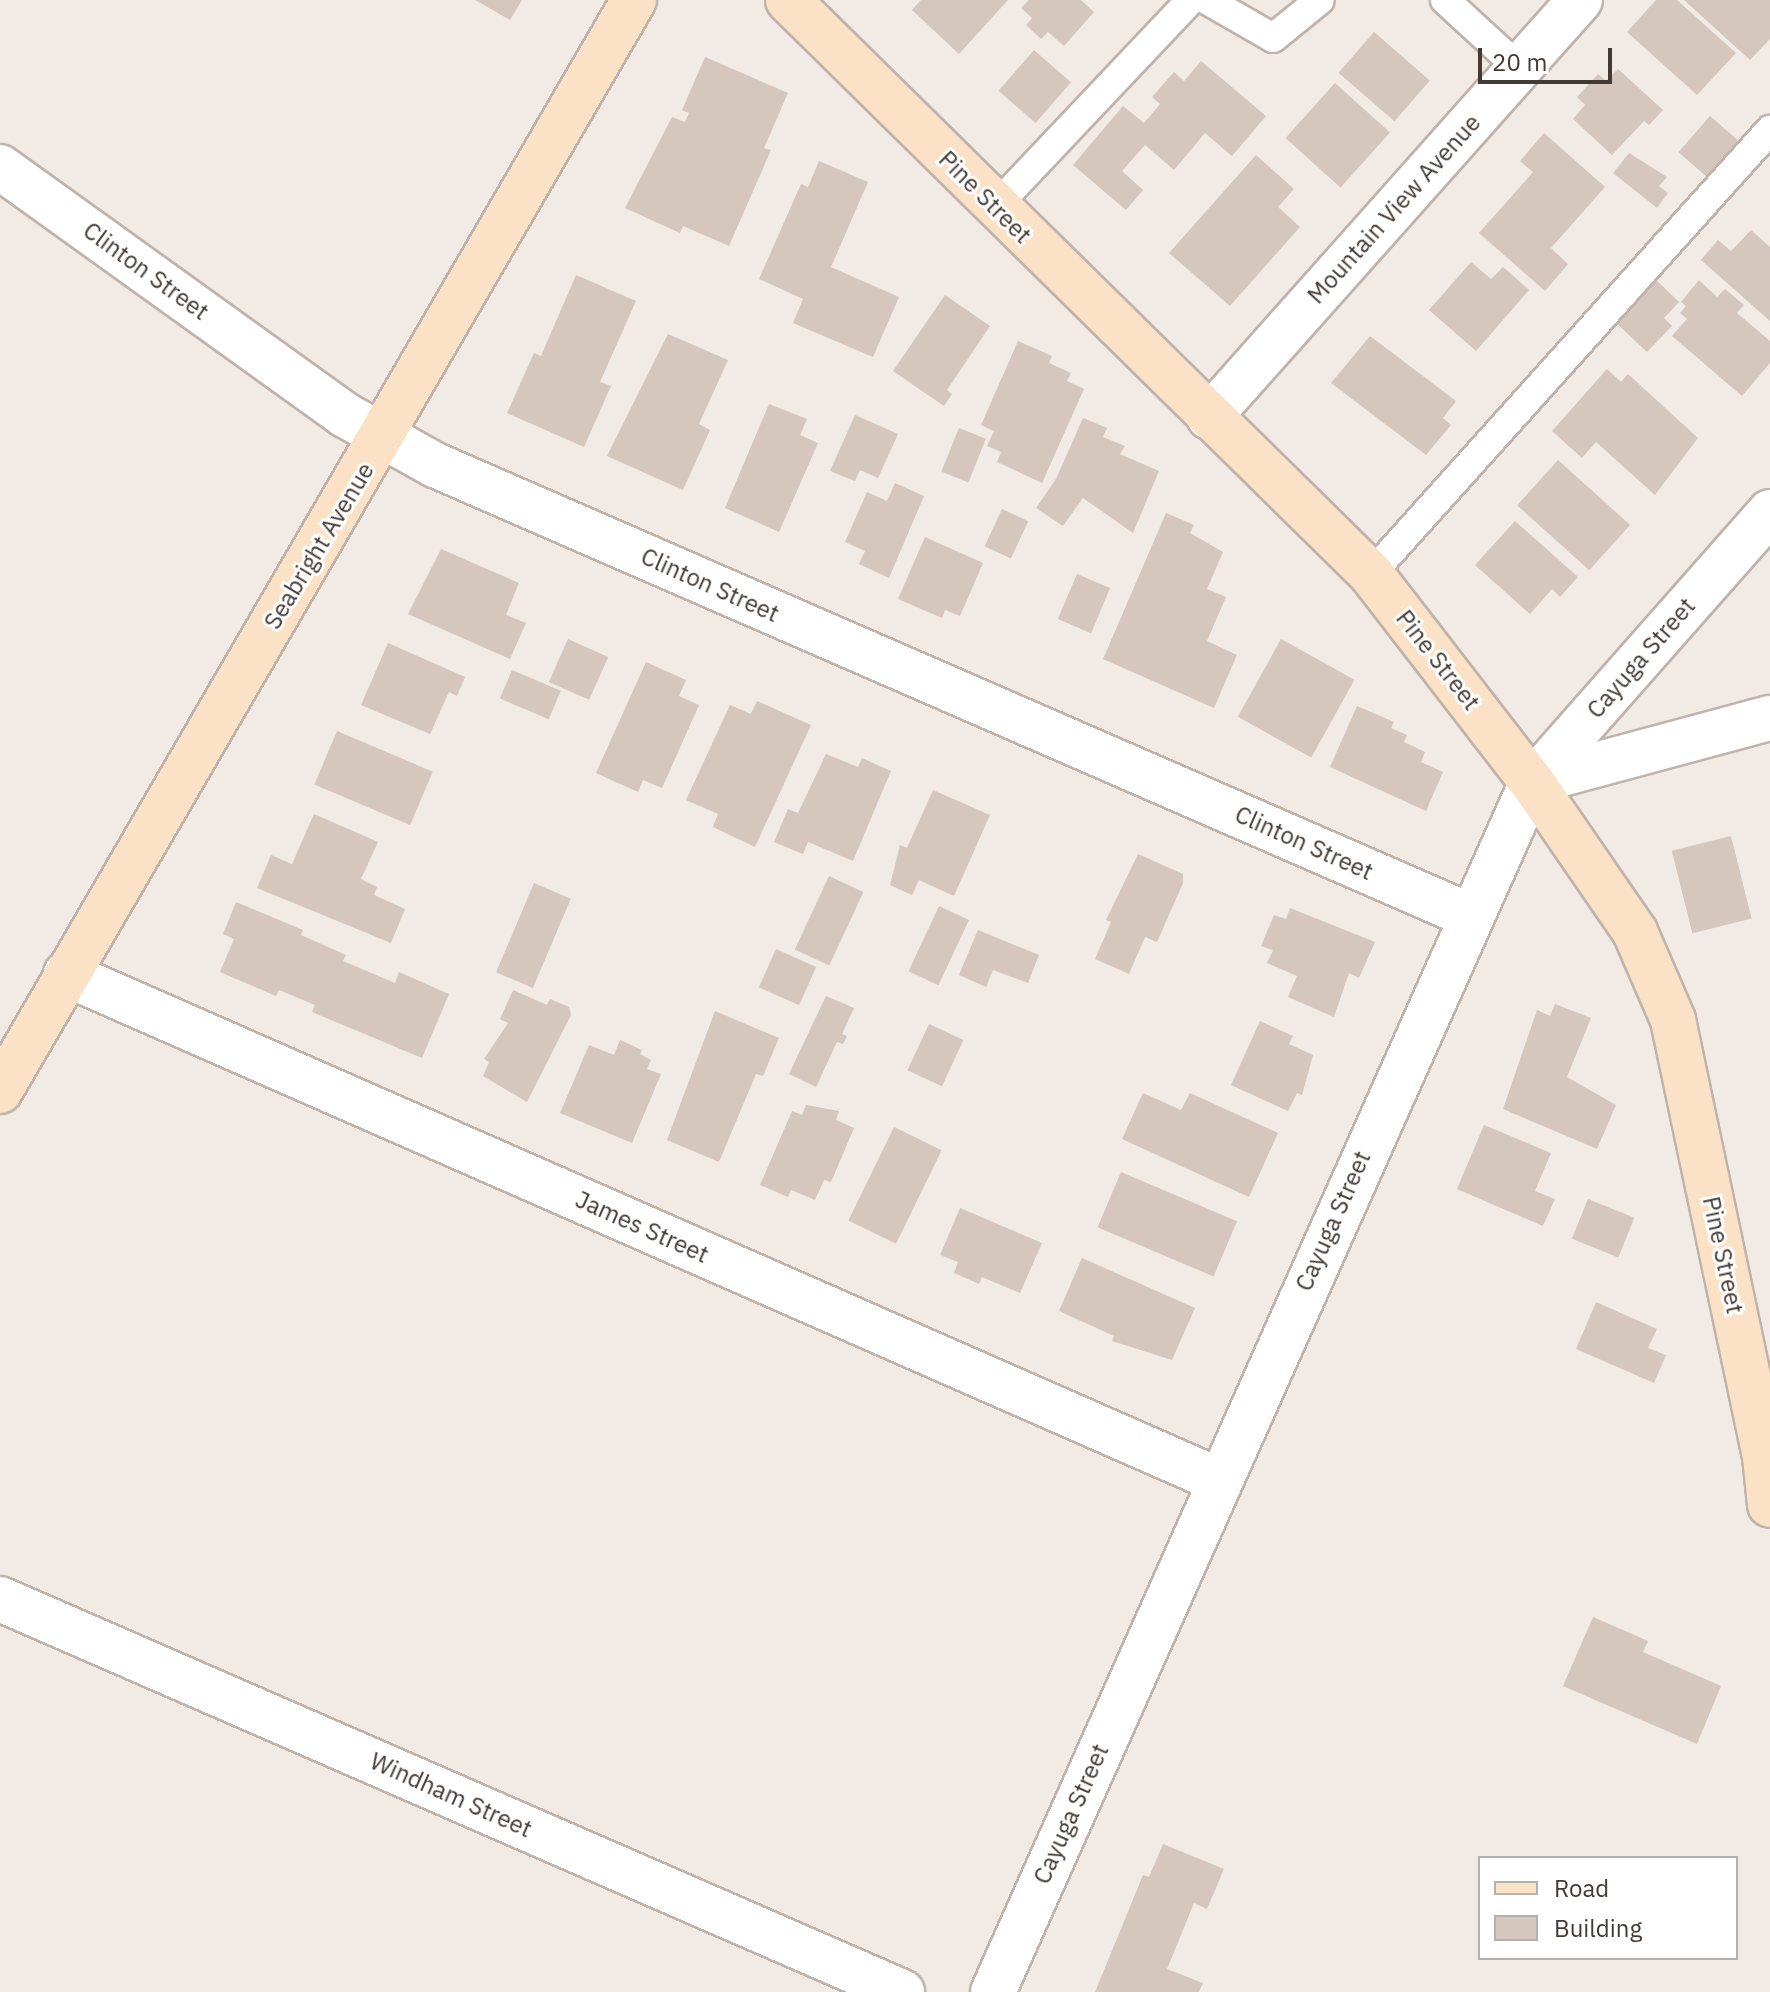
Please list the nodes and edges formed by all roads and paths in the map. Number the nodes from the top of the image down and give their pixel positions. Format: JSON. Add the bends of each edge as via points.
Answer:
{"nodes":[{"id":1,"x":634,"y":0,"type":"edge"},
{"id":2,"x":788,"y":0,"type":"edge"},
{"id":3,"x":1191,"y":0,"type":"edge"},
{"id":4,"x":1207,"y":0,"type":"edge"},
{"id":5,"x":1320,"y":0,"type":"edge"},
{"id":6,"x":1445,"y":0,"type":"edge"},
{"id":7,"x":1580,"y":0,"type":"edge"},
{"id":8,"x":1519,"y":68,"type":"junction"},
{"id":9,"x":1770,"y":130,"type":"edge"},
{"id":10,"x":0,"y":167,"type":"edge"},
{"id":11,"x":995,"y":207,"type":"junction"},
{"id":12,"x":1209,"y":417,"type":"junction"},
{"id":13,"x":384,"y":436,"type":"junction"},
{"id":14,"x":1770,"y":512,"type":"edge"},
{"id":15,"x":1371,"y":574,"type":"junction"},
{"id":16,"x":1770,"y":718,"type":"edge"},
{"id":17,"x":1532,"y":782,"type":"junction"},
{"id":18,"x":1468,"y":915,"type":"junction"},
{"id":19,"x":66,"y":974,"type":"junction"},
{"id":20,"x":0,"y":1091,"type":"edge"},
{"id":21,"x":1218,"y":1480,"type":"junction"},
{"id":22,"x":1770,"y":1505,"type":"edge"},
{"id":23,"x":0,"y":1599,"type":"edge"},
{"id":24,"x":902,"y":1992,"type":"edge"},
{"id":25,"x":993,"y":1992,"type":"edge"}],
"edges":[{"from":1,"to":13,"type":"street","name":"Seabright Avenue"},
{"from":2,"to":11,"type":"street","name":"Pine Street"},
{"from":3,"to":11,"type":"lane"},
{"from":4,"to":5,"type":"lane","via":[[1273,38]]},
{"from":6,"to":8,"type":"lane"},
{"from":7,"to":8,"type":"street","name":"Mountain View Avenue"},
{"from":8,"to":12,"type":"street","name":"Mountain View Avenue"},
{"from":9,"to":15,"type":"lane"},
{"from":10,"to":13,"type":"street","name":"Clinton Street","via":[[345,415]]},
{"from":11,"to":12,"type":"street","name":"Pine Street"},
{"from":12,"to":15,"type":"street","name":"Pine Street"},
{"from":13,"to":18,"type":"street","name":"Clinton Street","via":[[449,471]]},
{"from":13,"to":19,"type":"street","name":"Seabright Avenue"},
{"from":14,"to":17,"type":"street","name":"Cayuga Street"},
{"from":15,"to":17,"type":"street","name":"Pine Street"},
{"from":16,"to":17,"type":"street"},
{"from":17,"to":18,"type":"street","name":"Cayuga Street"},
{"from":17,"to":22,"type":"street","name":"Pine Street","via":[[1635,932],[1673,1020],[1765,1456]]},
{"from":18,"to":21,"type":"street","name":"Cayuga Street"},
{"from":19,"to":20,"type":"street","name":"Seabright Avenue"},
{"from":19,"to":21,"type":"street","name":"James Street"},
{"from":21,"to":25,"type":"street","name":"Cayuga Street"},
{"from":23,"to":24,"type":"street","name":"Windham Street"}]}
